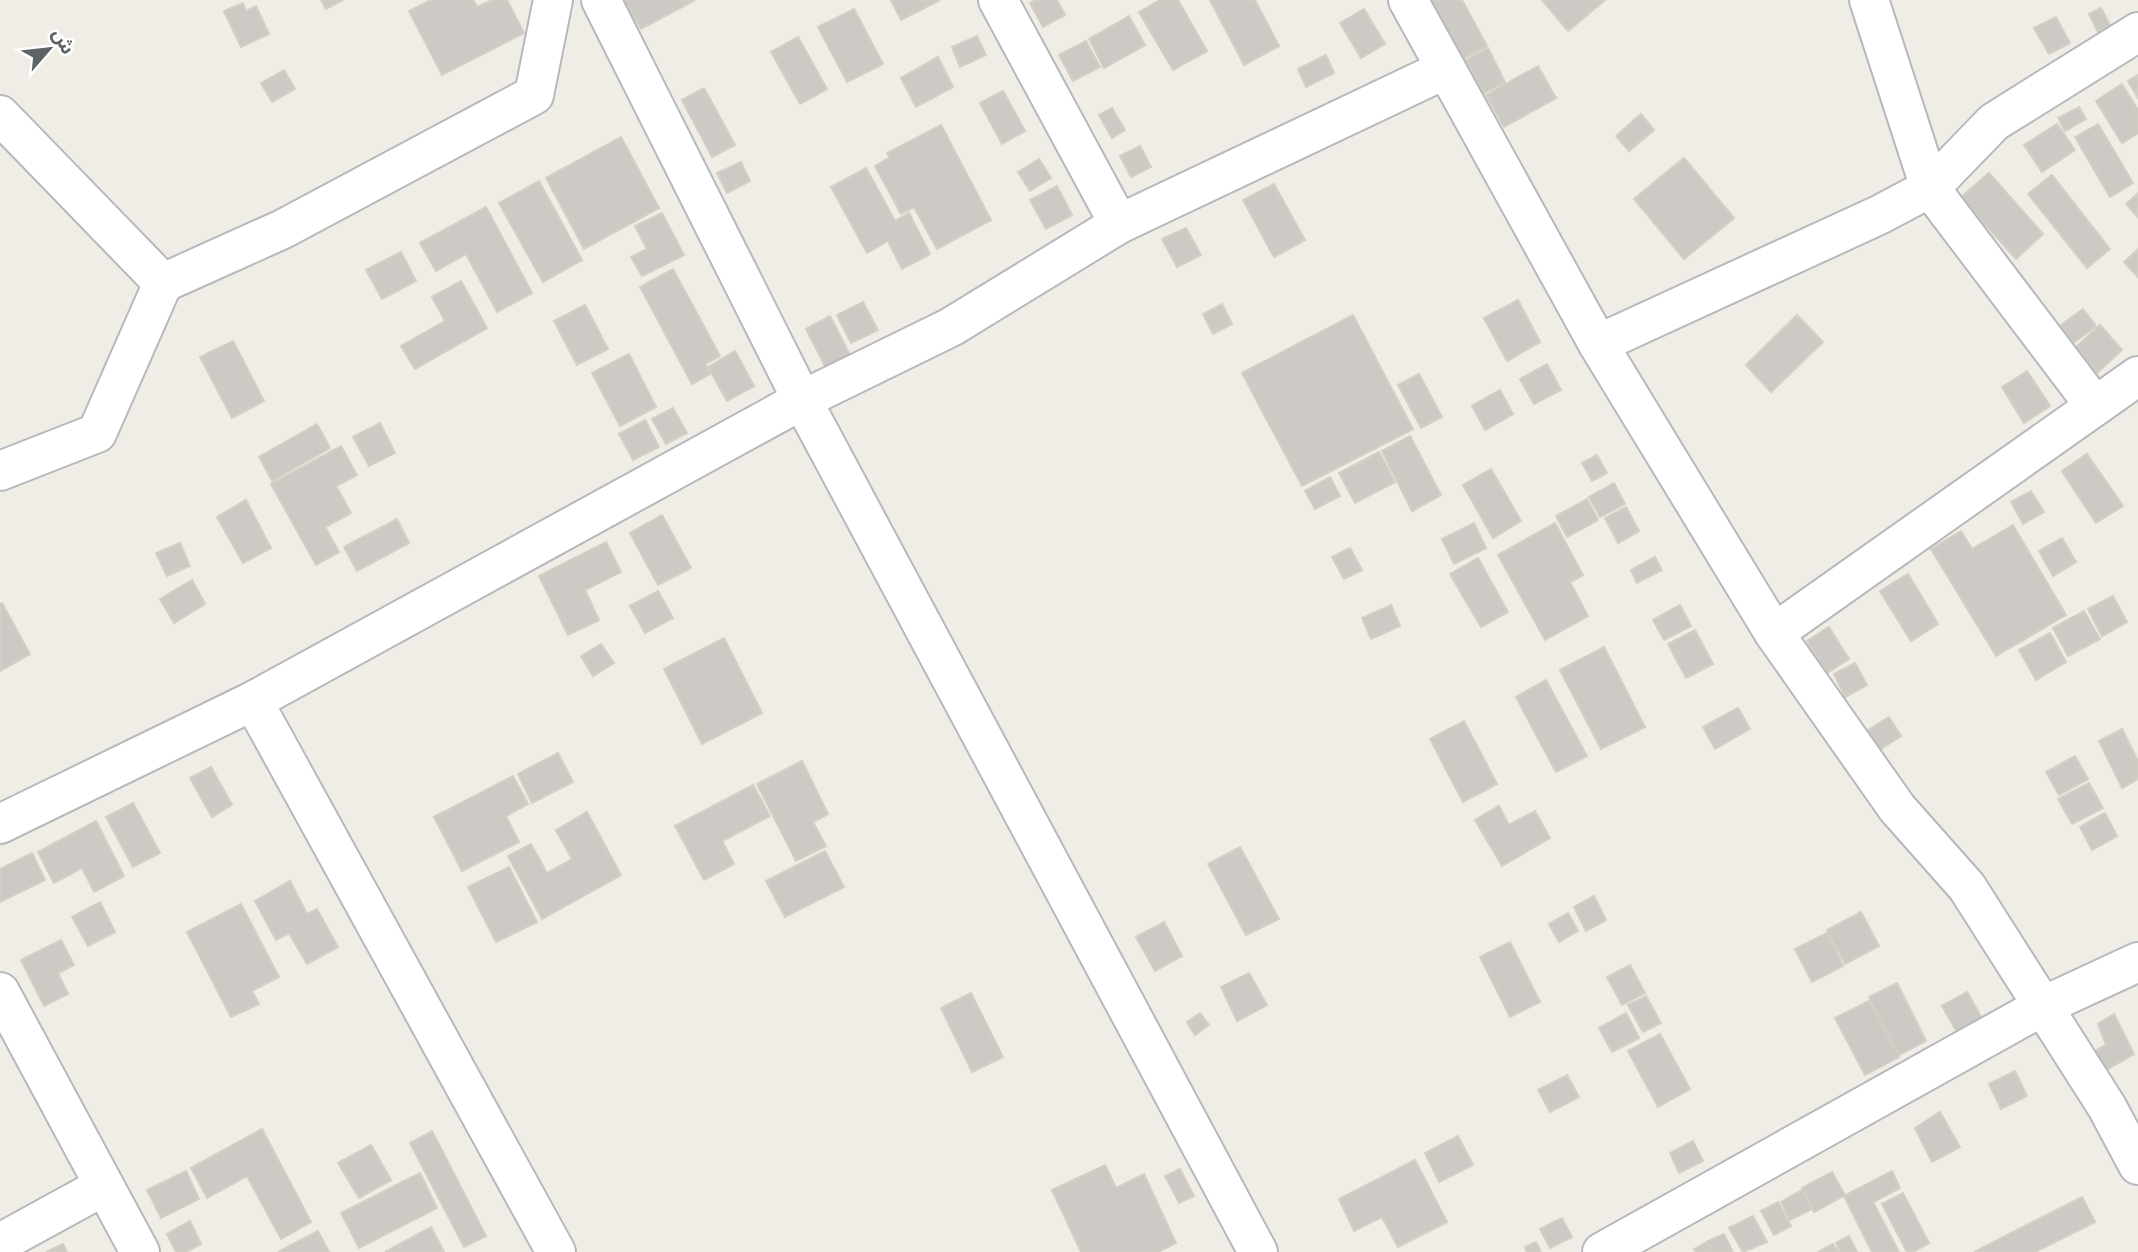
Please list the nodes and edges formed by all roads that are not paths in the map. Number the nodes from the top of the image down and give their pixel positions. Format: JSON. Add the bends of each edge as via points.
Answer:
{"nodes":[{"id":1,"x":553,"y":0,"type":"edge"},
{"id":2,"x":601,"y":0,"type":"edge"},
{"id":3,"x":998,"y":0,"type":"edge"},
{"id":4,"x":1408,"y":0,"type":"edge"},
{"id":5,"x":1869,"y":0,"type":"edge"},
{"id":6,"x":2138,"y":33,"type":"edge"},
{"id":7,"x":1446,"y":69,"type":"junction"},
{"id":8,"x":0,"y":115,"type":"edge"},
{"id":9,"x":1930,"y":188,"type":"junction"},
{"id":10,"x":1119,"y":225,"type":"junction"},
{"id":11,"x":163,"y":283,"type":"junction"},
{"id":12,"x":1598,"y":344,"type":"junction"},
{"id":13,"x":2138,"y":376,"type":"edge"},
{"id":14,"x":802,"y":400,"type":"junction"},
{"id":15,"x":2095,"y":406,"type":"junction"},
{"id":16,"x":0,"y":471,"type":"edge"},
{"id":17,"x":1774,"y":633,"type":"junction"},
{"id":18,"x":253,"y":701,"type":"junction"},
{"id":19,"x":0,"y":824,"type":"edge"},
{"id":20,"x":2138,"y":962,"type":"edge"},
{"id":21,"x":0,"y":992,"type":"edge"},
{"id":22,"x":2043,"y":1006,"type":"junction"},
{"id":23,"x":2138,"y":1165,"type":"edge"},
{"id":24,"x":104,"y":1186,"type":"junction"},
{"id":25,"x":0,"y":1243,"type":"edge"},
{"id":26,"x":139,"y":1252,"type":"edge"},
{"id":27,"x":556,"y":1252,"type":"edge"},
{"id":28,"x":1258,"y":1252,"type":"edge"},
{"id":29,"x":1602,"y":1252,"type":"edge"}],
"edges":[{"from":1,"to":11,"type":"street","via":[[534,95],[283,229]]},
{"from":2,"to":14,"type":"street"},
{"from":3,"to":10,"type":"street"},
{"from":4,"to":7,"type":"street"},
{"from":5,"to":9,"type":"street"},
{"from":6,"to":9,"type":"street","via":[[1994,122]]},
{"from":7,"to":10,"type":"street"},
{"from":7,"to":12,"type":"street"},
{"from":8,"to":11,"type":"street"},
{"from":9,"to":12,"type":"street"},
{"from":9,"to":15,"type":"street"},
{"from":10,"to":14,"type":"street","via":[[951,327]]},
{"from":11,"to":16,"type":"street","via":[[97,433]]},
{"from":12,"to":17,"type":"street"},
{"from":13,"to":15,"type":"street"},
{"from":14,"to":18,"type":"street"},
{"from":14,"to":28,"type":"street"},
{"from":15,"to":17,"type":"street"},
{"from":17,"to":22,"type":"street","via":[[1897,808],[1967,887]]},
{"from":18,"to":19,"type":"street"},
{"from":18,"to":27,"type":"street"},
{"from":20,"to":22,"type":"street"},
{"from":21,"to":24,"type":"street"},
{"from":22,"to":23,"type":"street"},
{"from":22,"to":29,"type":"street"},
{"from":24,"to":25,"type":"street"},
{"from":24,"to":26,"type":"street"}]}
